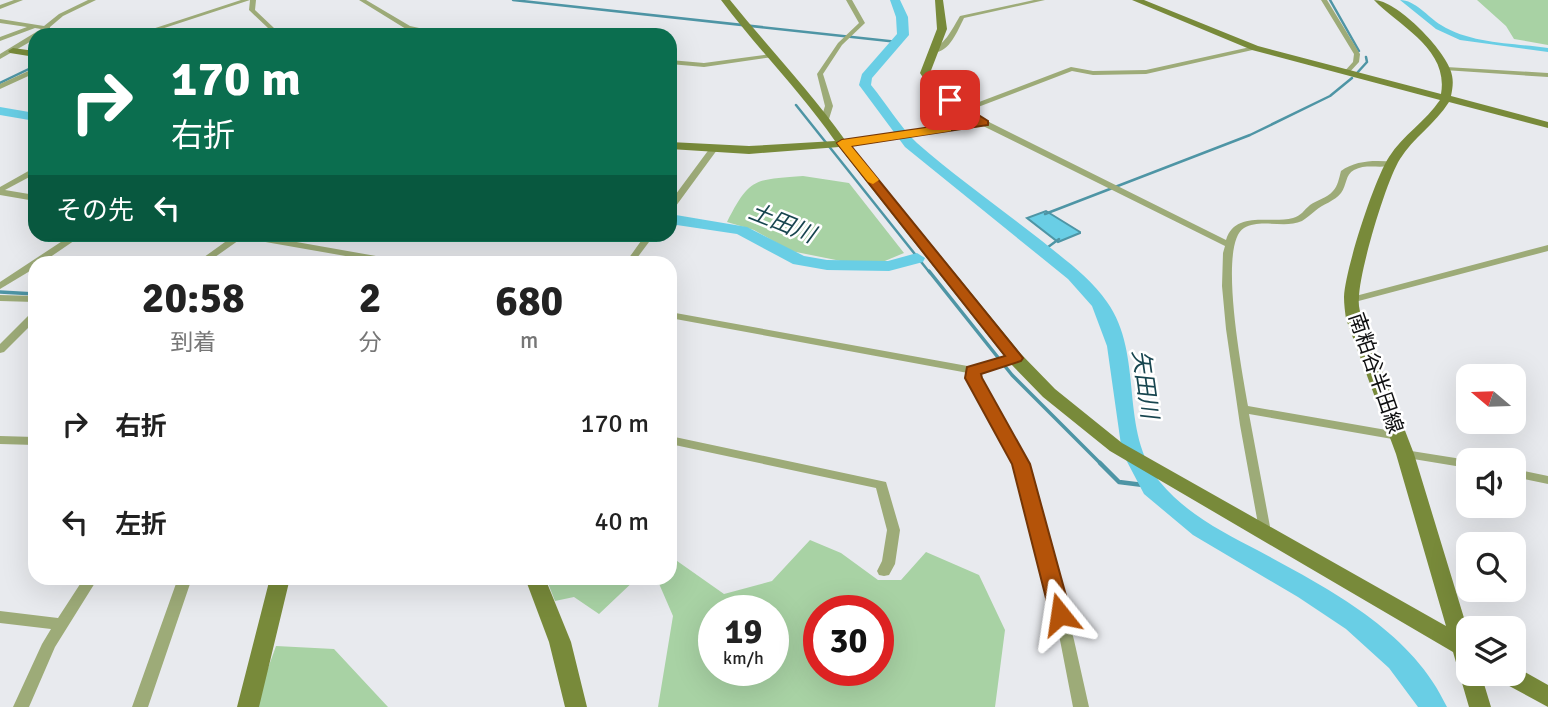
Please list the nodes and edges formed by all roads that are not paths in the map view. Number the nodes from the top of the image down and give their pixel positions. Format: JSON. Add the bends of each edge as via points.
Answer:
{"nodes":[{"id":1,"x":20,"y":0,"type":"edge"},
{"id":2,"x":93,"y":0,"type":"edge"},
{"id":3,"x":247,"y":0,"type":"edge"},
{"id":4,"x":253,"y":0,"type":"edge"},
{"id":5,"x":362,"y":0,"type":"edge"},
{"id":6,"x":725,"y":0,"type":"edge"},
{"id":7,"x":849,"y":0,"type":"edge"},
{"id":8,"x":939,"y":0,"type":"edge"},
{"id":9,"x":1042,"y":0,"type":"edge"},
{"id":10,"x":1136,"y":0,"type":"edge"},
{"id":11,"x":1324,"y":0,"type":"edge"},
{"id":12,"x":1378,"y":0,"type":"edge"},
{"id":13,"x":0,"y":7,"type":"edge"},
{"id":14,"x":0,"y":21,"type":"edge"},
{"id":15,"x":33,"y":27,"type":"joint"},
{"id":16,"x":48,"y":28,"type":"joint"},
{"id":17,"x":160,"y":28,"type":"edge"},
{"id":18,"x":271,"y":28,"type":"edge"},
{"id":19,"x":408,"y":28,"type":"edge"},
{"id":20,"x":28,"y":29,"type":"edge"},
{"id":21,"x":0,"y":39,"type":"edge"},
{"id":22,"x":28,"y":41,"type":"edge"},
{"id":23,"x":1255,"y":48,"type":"junction"},
{"id":24,"x":13,"y":51,"type":"junction"},
{"id":25,"x":932,"y":51,"type":"junction"},
{"id":26,"x":28,"y":53,"type":"edge"},
{"id":27,"x":771,"y":56,"type":"junction"},
{"id":28,"x":0,"y":57,"type":"edge"},
{"id":29,"x":677,"y":63,"type":"edge"},
{"id":30,"x":1446,"y":69,"type":"junction"},
{"id":31,"x":28,"y":73,"type":"edge"},
{"id":32,"x":1346,"y":73,"type":"junction"},
{"id":33,"x":1548,"y":75,"type":"edge"},
{"id":34,"x":0,"y":87,"type":"edge"},
{"id":35,"x":1447,"y":99,"type":"junction"},
{"id":36,"x":962,"y":110,"type":"junction"},
{"id":37,"x":825,"y":119,"type":"junction"},
{"id":38,"x":984,"y":123,"type":"junction"},
{"id":39,"x":1548,"y":125,"type":"edge"},
{"id":40,"x":842,"y":143,"type":"junction"},
{"id":41,"x":677,"y":146,"type":"edge"},
{"id":42,"x":713,"y":150,"type":"junction"},
{"id":43,"x":1391,"y":164,"type":"junction"},
{"id":44,"x":28,"y":175,"type":"edge"},
{"id":45,"x":0,"y":191,"type":"edge"},
{"id":46,"x":28,"y":197,"type":"edge"},
{"id":47,"x":677,"y":199,"type":"edge"},
{"id":48,"x":68,"y":242,"type":"edge"},
{"id":49,"x":227,"y":242,"type":"edge"},
{"id":50,"x":276,"y":242,"type":"edge"},
{"id":51,"x":1227,"y":244,"type":"junction"},
{"id":52,"x":1548,"y":248,"type":"edge"},
{"id":53,"x":47,"y":256,"type":"edge"},
{"id":54,"x":210,"y":256,"type":"edge"},
{"id":55,"x":358,"y":256,"type":"edge"},
{"id":56,"x":28,"y":268,"type":"edge"},
{"id":57,"x":0,"y":286,"type":"edge"},
{"id":58,"x":0,"y":298,"type":"edge"},
{"id":59,"x":28,"y":299,"type":"edge"},
{"id":60,"x":1351,"y":300,"type":"junction"},
{"id":61,"x":677,"y":316,"type":"edge"},
{"id":62,"x":28,"y":322,"type":"edge"},
{"id":63,"x":0,"y":350,"type":"edge"},
{"id":64,"x":1015,"y":358,"type":"junction"},
{"id":65,"x":973,"y":371,"type":"junction"},
{"id":66,"x":1244,"y":409,"type":"junction"},
{"id":67,"x":1398,"y":436,"type":"junction"},
{"id":68,"x":0,"y":440,"type":"edge"},
{"id":69,"x":28,"y":441,"type":"edge"},
{"id":70,"x":677,"y":441,"type":"edge"},
{"id":71,"x":1405,"y":454,"type":"junction"},
{"id":72,"x":1456,"y":462,"type":"edge"},
{"id":73,"x":1526,"y":475,"type":"edge"},
{"id":74,"x":1548,"y":480,"type":"edge"},
{"id":75,"x":1265,"y":532,"type":"junction"},
{"id":76,"x":884,"y":571,"type":"dead end"},
{"id":77,"x":86,"y":585,"type":"edge"},
{"id":78,"x":183,"y":585,"type":"edge"},
{"id":79,"x":278,"y":585,"type":"edge"},
{"id":80,"x":537,"y":585,"type":"edge"},
{"id":81,"x":0,"y":617,"type":"edge"},
{"id":82,"x":1456,"y":619,"type":"edge"},
{"id":83,"x":61,"y":624,"type":"junction"},
{"id":84,"x":1456,"y":648,"type":"edge"},
{"id":85,"x":1526,"y":684,"type":"edge"},
{"id":86,"x":1473,"y":686,"type":"edge"},
{"id":87,"x":1548,"y":697,"type":"edge"},
{"id":88,"x":21,"y":707,"type":"edge"},
{"id":89,"x":141,"y":707,"type":"edge"},
{"id":90,"x":248,"y":707,"type":"edge"},
{"id":91,"x":576,"y":707,"type":"edge"},
{"id":92,"x":1081,"y":707,"type":"edge"},
{"id":93,"x":1479,"y":707,"type":"edge"}],
"edges":[{"from":1,"to":13,"type":"street"},
{"from":2,"to":16,"type":"street","via":[[61,15]]},
{"from":3,"to":17,"type":"street"},
{"from":4,"to":18,"type":"street","via":[[252,10]]},
{"from":5,"to":19,"type":"street"},
{"from":6,"to":27,"type":"street"},
{"from":7,"to":37,"type":"street","via":[[862,23],[840,44],[820,74],[829,106]]},
{"from":8,"to":25,"type":"street","via":[[942,29]]},
{"from":9,"to":25,"type":"street","via":[[962,17],[951,38]]},
{"from":10,"to":23,"type":"street"},
{"from":11,"to":32,"type":"street","via":[[1357,54]]},
{"from":12,"to":30,"type":"street","via":[[1421,35]]},
{"from":14,"to":15,"type":"street"},
{"from":15,"to":16,"type":"street"},
{"from":20,"to":21,"type":"street"},
{"from":22,"to":24,"type":"street"},
{"from":23,"to":32,"type":"street"},
{"from":23,"to":36,"type":"street","via":[[1146,72],[1071,69]]},
{"from":24,"to":26,"type":"street"},
{"from":24,"to":28,"type":"street"},
{"from":25,"to":36,"type":"street","via":[[926,66],[928,81]]},
{"from":27,"to":29,"type":"street","via":[[704,65]]},
{"from":27,"to":37,"type":"street"},
{"from":30,"to":33,"type":"street"},
{"from":30,"to":35,"type":"street"},
{"from":31,"to":34,"type":"street"},
{"from":32,"to":35,"type":"street"},
{"from":35,"to":39,"type":"street"},
{"from":35,"to":43,"type":"street","name":"南粕谷半田線"},
{"from":36,"to":38,"type":"street"},
{"from":37,"to":40,"type":"street"},
{"from":38,"to":40,"type":"street"},
{"from":38,"to":51,"type":"street"},
{"from":40,"to":42,"type":"street","via":[[765,151]]},
{"from":40,"to":64,"type":"street"},
{"from":41,"to":42,"type":"street"},
{"from":42,"to":47,"type":"street"},
{"from":43,"to":51,"type":"street","via":[[1369,163],[1349,169],[1342,189],[1302,219],[1249,224],[1235,230]]},
{"from":43,"to":60,"type":"street","name":"南粕谷半田線"},
{"from":44,"to":45,"type":"street"},
{"from":45,"to":46,"type":"street"},
{"from":48,"to":53,"type":"street"},
{"from":49,"to":54,"type":"street"},
{"from":50,"to":55,"type":"street"},
{"from":51,"to":66,"type":"street","via":[[1230,337]]},
{"from":52,"to":60,"type":"street"},
{"from":56,"to":57,"type":"street"},
{"from":58,"to":59,"type":"street"},
{"from":60,"to":67,"type":"street","name":"南粕谷半田線"},
{"from":61,"to":65,"type":"street"},
{"from":62,"to":63,"type":"street"},
{"from":64,"to":65,"type":"street"},
{"from":64,"to":75,"type":"street","via":[[1049,393],[1116,447]]},
{"from":65,"to":92,"type":"street","via":[[1021,464]]},
{"from":66,"to":67,"type":"street"},
{"from":66,"to":75,"type":"street"},
{"from":67,"to":71,"type":"street","name":"南粕谷半田線"},
{"from":68,"to":69,"type":"street"},
{"from":70,"to":76,"type":"street","via":[[882,485],[896,530]]},
{"from":71,"to":72,"type":"street"},
{"from":71,"to":82,"type":"street","name":"南粕谷半田線"},
{"from":73,"to":74,"type":"street"},
{"from":75,"to":84,"type":"street"},
{"from":77,"to":83,"type":"street"},
{"from":78,"to":89,"type":"street"},
{"from":79,"to":90,"type":"street"},
{"from":80,"to":91,"type":"street","via":[[560,642]]},
{"from":81,"to":83,"type":"street"},
{"from":83,"to":88,"type":"street"},
{"from":85,"to":87,"type":"street"},
{"from":86,"to":93,"type":"street"}]}
